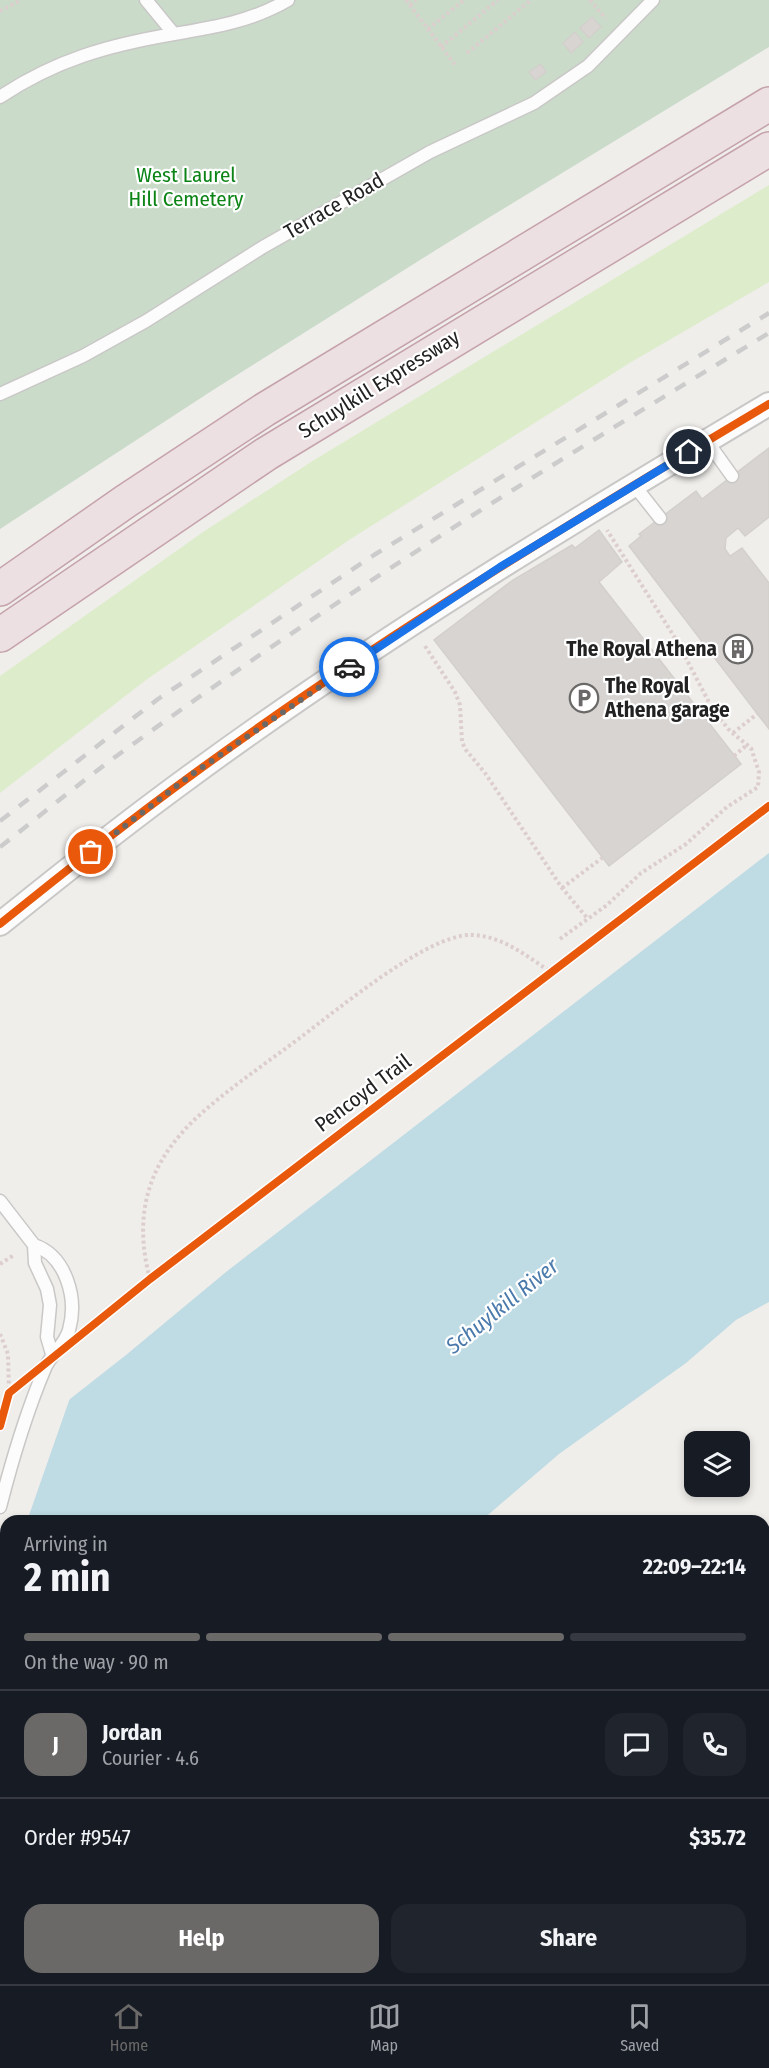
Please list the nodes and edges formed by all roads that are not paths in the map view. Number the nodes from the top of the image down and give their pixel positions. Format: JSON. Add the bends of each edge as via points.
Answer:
{"nodes":[{"id":1,"x":146,"y":0,"type":"edge"},
{"id":2,"x":288,"y":0,"type":"edge"},
{"id":3,"x":652,"y":0,"type":"edge"},
{"id":4,"x":174,"y":34,"type":"junction"},
{"id":5,"x":0,"y":98,"type":"edge"},
{"id":6,"x":769,"y":104,"type":"edge"},
{"id":7,"x":769,"y":149,"type":"edge"},
{"id":8,"x":0,"y":394,"type":"edge"},
{"id":9,"x":769,"y":404,"type":"edge"},
{"id":10,"x":707,"y":441,"type":"junction"},
{"id":11,"x":732,"y":476,"type":"dead end"},
{"id":12,"x":634,"y":484,"type":"junction"},
{"id":13,"x":660,"y":518,"type":"dead end"},
{"id":14,"x":0,"y":589,"type":"edge"},
{"id":15,"x":0,"y":635,"type":"edge"},
{"id":16,"x":0,"y":924,"type":"edge"},
{"id":17,"x":0,"y":1201,"type":"edge"},
{"id":18,"x":34,"y":1245,"type":"junction"},
{"id":19,"x":50,"y":1358,"type":"junction"},
{"id":20,"x":0,"y":1507,"type":"edge"}],
"edges":[{"from":1,"to":4,"type":"lane"},
{"from":2,"to":4,"type":"lane","via":[[238,23]]},
{"from":3,"to":8,"type":"lane","name":"Terrace Road","via":[[606,51],[541,99],[430,152],[263,247],[125,333]]},
{"from":4,"to":5,"type":"lane","via":[[78,56],[44,70]]},
{"from":6,"to":14,"type":"highway","name":"Schuylkill Expressway","via":[[264,410]]},
{"from":7,"to":15,"type":"highway","name":"Schuylkill Expressway","via":[[266,454]]},
{"from":9,"to":10,"type":"street"},
{"from":10,"to":11,"type":"lane"},
{"from":10,"to":12,"type":"street"},
{"from":12,"to":13,"type":"lane"},
{"from":12,"to":16,"type":"street","via":[[411,626],[191,775]]},
{"from":17,"to":18,"type":"lane"},
{"from":18,"to":19,"type":"lane","via":[[35,1263],[50,1305]]},
{"from":18,"to":19,"type":"lane","via":[[56,1258],[68,1282],[69,1330]]},
{"from":19,"to":20,"type":"lane","via":[[22,1429]]}]}
